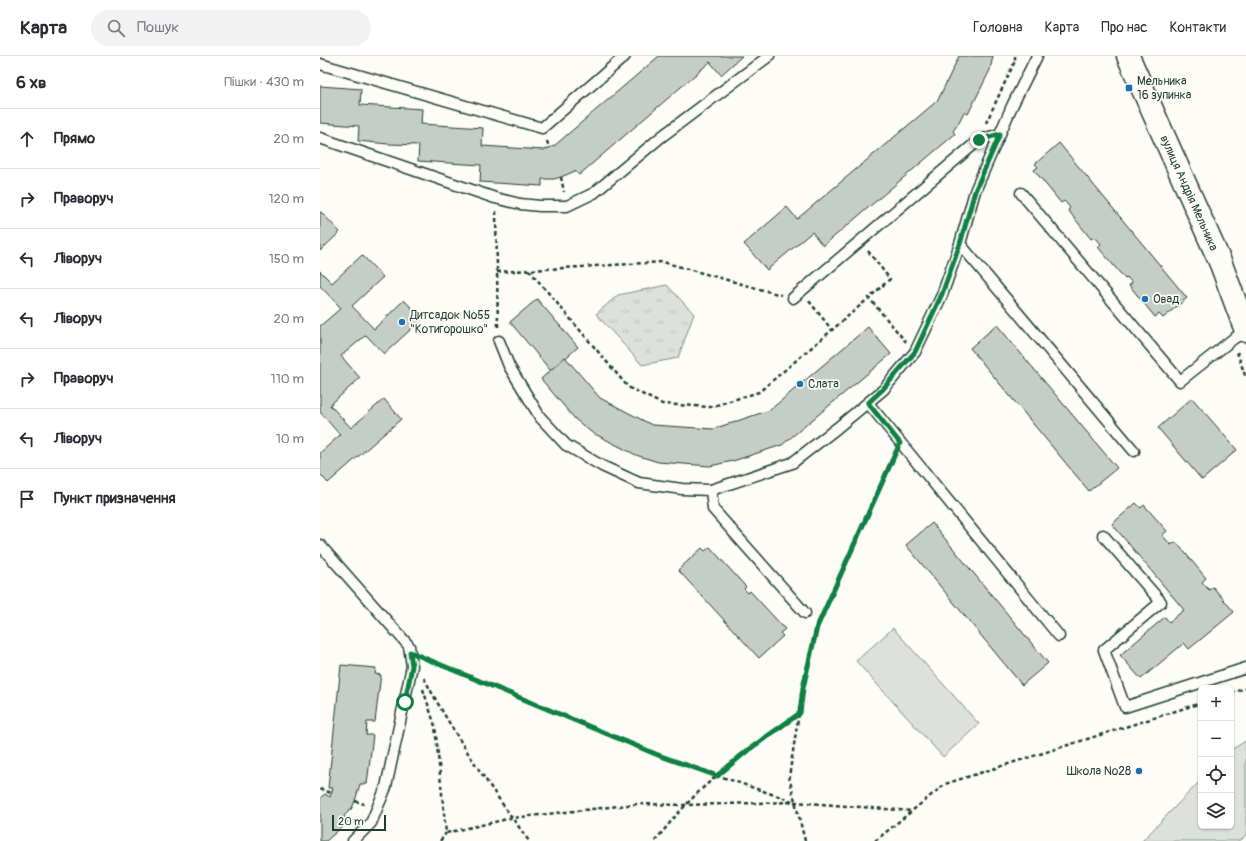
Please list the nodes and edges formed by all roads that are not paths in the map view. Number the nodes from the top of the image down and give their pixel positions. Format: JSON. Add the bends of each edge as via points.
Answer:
{"nodes":[{"id":1,"x":625,"y":56,"type":"edge"},
{"id":2,"x":769,"y":56,"type":"edge"},
{"id":3,"x":1037,"y":56,"type":"edge"},
{"id":4,"x":1128,"y":56,"type":"edge"},
{"id":5,"x":320,"y":64,"type":"edge"},
{"id":6,"x":1000,"y":134,"type":"junction"},
{"id":7,"x":320,"y":138,"type":"edge"},
{"id":8,"x":1020,"y":193,"type":"dead end"},
{"id":9,"x":960,"y":244,"type":"junction"},
{"id":10,"x":793,"y":298,"type":"road end"},
{"id":11,"x":1246,"y":331,"type":"edge"},
{"id":12,"x":499,"y":341,"type":"road end"},
{"id":13,"x":868,"y":403,"type":"junction"},
{"id":14,"x":1134,"y":451,"type":"dead end"},
{"id":15,"x":711,"y":490,"type":"junction"},
{"id":16,"x":1103,"y":535,"type":"dead end"},
{"id":17,"x":320,"y":546,"type":"edge"},
{"id":18,"x":805,"y":614,"type":"dead end"},
{"id":19,"x":1059,"y":636,"type":"dead end"},
{"id":20,"x":1246,"y":668,"type":"edge"},
{"id":21,"x":353,"y":841,"type":"edge"}],
"edges":[{"from":1,"to":5,"type":"lane","via":[[542,128]]},
{"from":2,"to":7,"type":"lane","via":[[703,104],[594,193],[567,206],[520,204],[495,198]]},
{"from":3,"to":6,"type":"lane"},
{"from":4,"to":11,"type":"street","name":"вулиця Андрія Мельника","via":[[1221,264]]},
{"from":6,"to":9,"type":"lane","via":[[975,191]]},
{"from":6,"to":10,"type":"lane","via":[[979,140]]},
{"from":8,"to":11,"type":"lane","via":[[1180,381]]},
{"from":9,"to":13,"type":"lane","via":[[942,294],[915,352]]},
{"from":9,"to":14,"type":"lane"},
{"from":12,"to":15,"type":"lane","via":[[509,366],[540,417],[566,445],[602,466],[640,483]]},
{"from":13,"to":15,"type":"lane","via":[[792,463]]},
{"from":13,"to":19,"type":"lane"},
{"from":15,"to":18,"type":"lane","via":[[713,509]]},
{"from":16,"to":20,"type":"lane","via":[[1161,602],[1104,650],[1126,707]]},
{"from":17,"to":21,"type":"lane","via":[[409,646],[412,666],[386,788],[371,822]]}]}
